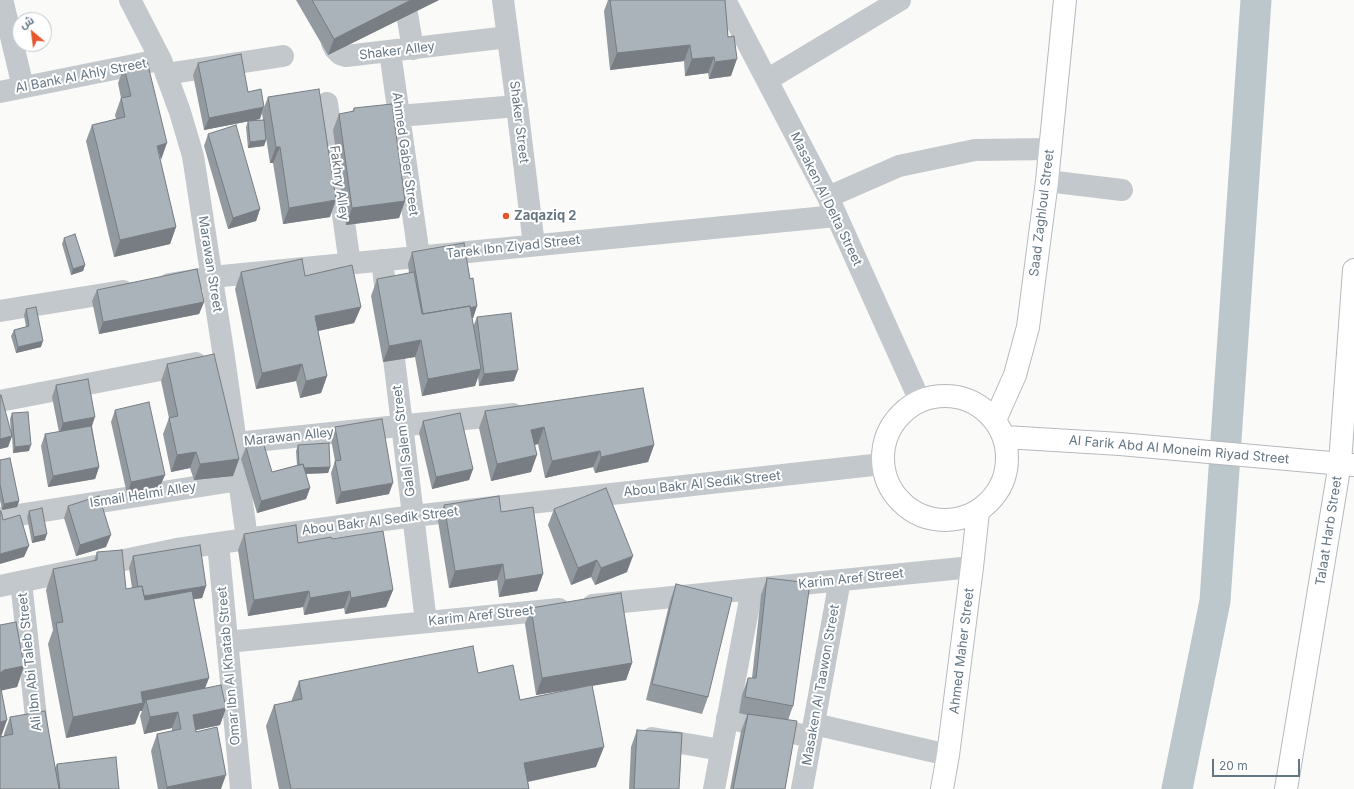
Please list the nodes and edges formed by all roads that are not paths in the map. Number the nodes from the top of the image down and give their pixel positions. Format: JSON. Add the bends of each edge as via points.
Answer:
{"nodes":[{"id":1,"x":503,"y":0,"type":"edge"},
{"id":2,"x":726,"y":0,"type":"edge"},
{"id":3,"x":900,"y":0,"type":"edge"},
{"id":4,"x":1065,"y":0,"type":"edge"},
{"id":5,"x":136,"y":1,"type":"edge"},
{"id":6,"x":406,"y":2,"type":"edge"},
{"id":7,"x":3,"y":3,"type":"dead end"},
{"id":8,"x":326,"y":3,"type":"edge"},
{"id":9,"x":508,"y":37,"type":"junction"},
{"id":10,"x":413,"y":49,"type":"junction"},
{"id":11,"x":390,"y":52,"type":"junction"},
{"id":12,"x":283,"y":56,"type":"dead end"},
{"id":13,"x":164,"y":67,"type":"junction"},
{"id":14,"x":767,"y":80,"type":"junction"},
{"id":15,"x":23,"y":87,"type":"junction"},
{"id":16,"x":0,"y":92,"type":"edge"},
{"id":17,"x":327,"y":103,"type":"dead end"},
{"id":18,"x":517,"y":106,"type":"junction"},
{"id":19,"x":399,"y":116,"type":"junction"},
{"id":20,"x":1050,"y":149,"type":"junction"},
{"id":21,"x":1047,"y":181,"type":"junction"},
{"id":22,"x":1122,"y":190,"type":"dead end"},
{"id":23,"x":832,"y":206,"type":"junction"},
{"id":24,"x":534,"y":245,"type":"junction"},
{"id":25,"x":419,"y":256,"type":"junction"},
{"id":26,"x":382,"y":260,"type":"junction"},
{"id":27,"x":350,"y":264,"type":"junction"},
{"id":28,"x":1354,"y":270,"type":"edge"},
{"id":29,"x":212,"y":277,"type":"junction"},
{"id":30,"x":1352,"y":305,"type":"edge"},
{"id":31,"x":0,"y":311,"type":"edge"},
{"id":32,"x":224,"y":357,"type":"junction"},
{"id":33,"x":0,"y":401,"type":"edge"},
{"id":34,"x":920,"y":401,"type":"junction"},
{"id":35,"x":534,"y":412,"type":"edge"},
{"id":36,"x":402,"y":426,"type":"junction"},
{"id":37,"x":1000,"y":429,"type":"junction"},
{"id":38,"x":236,"y":443,"type":"junction"},
{"id":39,"x":882,"y":464,"type":"junction"},
{"id":40,"x":1347,"y":464,"type":"edge"},
{"id":41,"x":239,"y":480,"type":"junction"},
{"id":42,"x":978,"y":512,"type":"junction"},
{"id":43,"x":413,"y":516,"type":"junction"},
{"id":44,"x":0,"y":518,"type":"edge"},
{"id":45,"x":247,"y":539,"type":"junction"},
{"id":46,"x":218,"y":543,"type":"junction"},
{"id":47,"x":972,"y":567,"type":"junction"},
{"id":48,"x":840,"y":580,"type":"junction"},
{"id":49,"x":10,"y":584,"type":"edge"},
{"id":50,"x":752,"y":589,"type":"junction"},
{"id":51,"x":426,"y":622,"type":"junction"},
{"id":52,"x":228,"y":642,"type":"junction"},
{"id":53,"x":727,"y":718,"type":"junction"},
{"id":54,"x":813,"y":730,"type":"junction"},
{"id":55,"x":641,"y":736,"type":"edge"},
{"id":56,"x":721,"y":750,"type":"junction"},
{"id":57,"x":948,"y":755,"type":"junction"},
{"id":58,"x":44,"y":789,"type":"edge"},
{"id":59,"x":241,"y":789,"type":"edge"},
{"id":60,"x":714,"y":789,"type":"edge"},
{"id":61,"x":802,"y":789,"type":"edge"},
{"id":62,"x":942,"y":789,"type":"edge"},
{"id":63,"x":1286,"y":789,"type":"edge"}],
"edges":[{"from":1,"to":9,"type":"street","name":"Shaker Street"},
{"from":2,"to":14,"type":"street","name":"Masaken Al Delta Street"},
{"from":3,"to":14,"type":"street"},
{"from":4,"to":20,"type":"main road","name":"Saad Zaghloul Street"},
{"from":5,"to":13,"type":"street","name":"Marawan Street"},
{"from":6,"to":10,"type":"street"},
{"from":7,"to":15,"type":"street"},
{"from":8,"to":11,"type":"street","name":"Shaker Alley","via":[[332,43],[340,54],[353,56]]},
{"from":9,"to":10,"type":"street","name":"Shaker Alley"},
{"from":9,"to":18,"type":"street","name":"Shaker Street"},
{"from":10,"to":11,"type":"street","name":"Shaker Alley"},
{"from":11,"to":19,"type":"street","name":"Ahmed Gaber Street"},
{"from":12,"to":13,"type":"street","name":"Al Bank Al Ahly Street"},
{"from":13,"to":15,"type":"street","name":"Al Bank Al Ahly Street"},
{"from":13,"to":29,"type":"street","name":"Marawan Street","via":[[192,156]]},
{"from":14,"to":23,"type":"street","name":"Masaken Al Delta Street"},
{"from":15,"to":16,"type":"street","name":"Al Bank Al Ahly Street"},
{"from":17,"to":27,"type":"street","name":"Fakhry Alley"},
{"from":18,"to":19,"type":"street"},
{"from":18,"to":24,"type":"street","name":"Shaker Street"},
{"from":19,"to":25,"type":"street","name":"Ahmed Gaber Street"},
{"from":20,"to":21,"type":"main road","name":"Saad Zaghloul Street"},
{"from":20,"to":23,"type":"street","name":"Tarek Ibn Ziyad Street","via":[[975,150],[899,166]]},
{"from":21,"to":22,"type":"street"},
{"from":21,"to":37,"type":"main road","name":"Saad Zaghloul Street","via":[[1028,327]]},
{"from":23,"to":24,"type":"street","name":"Tarek Ibn Ziyad Street"},
{"from":23,"to":34,"type":"street","name":"Masaken Al Delta Street"},
{"from":24,"to":25,"type":"street","name":"Tarek Ibn Ziyad Street"},
{"from":25,"to":26,"type":"street","name":"Tarek Ibn Ziyad Street"},
{"from":26,"to":27,"type":"street","name":"Tarek Ibn Ziyad Street"},
{"from":26,"to":36,"type":"street","name":"Galal Salem Street"},
{"from":27,"to":29,"type":"street","name":"Tarek Ibn Ziyad Street"},
{"from":28,"to":30,"type":"main road","name":"Talaat Harb Street"},
{"from":29,"to":31,"type":"street","name":"Tarek Ibn Ziyad Street"},
{"from":29,"to":32,"type":"street","name":"Marawan Street"},
{"from":30,"to":40,"type":"main road","name":"Talaat Harb Street"},
{"from":32,"to":33,"type":"street"},
{"from":32,"to":38,"type":"street","name":"Marawan Street"},
{"from":34,"to":37,"type":"main road","via":[[940,396],[961,398],[980,406]]},
{"from":34,"to":39,"type":"main road","via":[[903,412],[891,426],[884,444]]},
{"from":35,"to":36,"type":"street","name":"Marawan Alley"},
{"from":36,"to":38,"type":"street","name":"Marawan Alley"},
{"from":36,"to":43,"type":"street","name":"Galal Salem Street"},
{"from":37,"to":40,"type":"main road","name":"Al Farik Abd Al Moneim Riyad Street","via":[[1120,444]]},
{"from":37,"to":42,"type":"main road","via":[[1008,458],[1004,480],[994,498]]},
{"from":38,"to":41,"type":"street","name":"Marawan Street"},
{"from":39,"to":42,"type":"main road","via":[[887,484],[899,502],[916,515],[936,521],[958,520]]},
{"from":39,"to":43,"type":"street","name":"Abou Bakr Al Sedik Street"},
{"from":40,"to":63,"type":"main road","name":"Talaat Harb Street"},
{"from":41,"to":44,"type":"street","name":"Ismail Helmi Alley"},
{"from":41,"to":45,"type":"street","name":"Marawan Street"},
{"from":42,"to":47,"type":"main road","name":"Ahmed Maher Street"},
{"from":43,"to":45,"type":"street","name":"Abou Bakr Al Sedik Street"},
{"from":43,"to":51,"type":"street","name":"Galal Salem Street"},
{"from":45,"to":46,"type":"street","name":"Abou Bakr Al Sedik Street"},
{"from":46,"to":49,"type":"street","name":"Abou Bakr Al Sedik Street"},
{"from":46,"to":52,"type":"street","name":"Omar Ibn Al Khatab Street"},
{"from":47,"to":48,"type":"street","name":"Karim Aref Street"},
{"from":47,"to":57,"type":"main road","name":"Ahmed Maher Street"},
{"from":48,"to":50,"type":"street","name":"Karim Aref Street"},
{"from":48,"to":54,"type":"street","name":"Masaken Al Taawon Street"},
{"from":49,"to":58,"type":"street","name":"Ali Ibn Abi Taleb Street"},
{"from":50,"to":51,"type":"street","name":"Karim Aref Street"},
{"from":50,"to":53,"type":"street"},
{"from":51,"to":52,"type":"street","name":"Karim Aref Street"},
{"from":52,"to":59,"type":"street","name":"Omar Ibn Al Khatab Street"},
{"from":53,"to":54,"type":"street"},
{"from":53,"to":56,"type":"street"},
{"from":54,"to":57,"type":"street"},
{"from":54,"to":61,"type":"street","name":"Masaken Al Taawon Street"},
{"from":55,"to":56,"type":"street"},
{"from":56,"to":60,"type":"street"},
{"from":57,"to":62,"type":"main road","name":"Ahmed Maher Street"}]}
